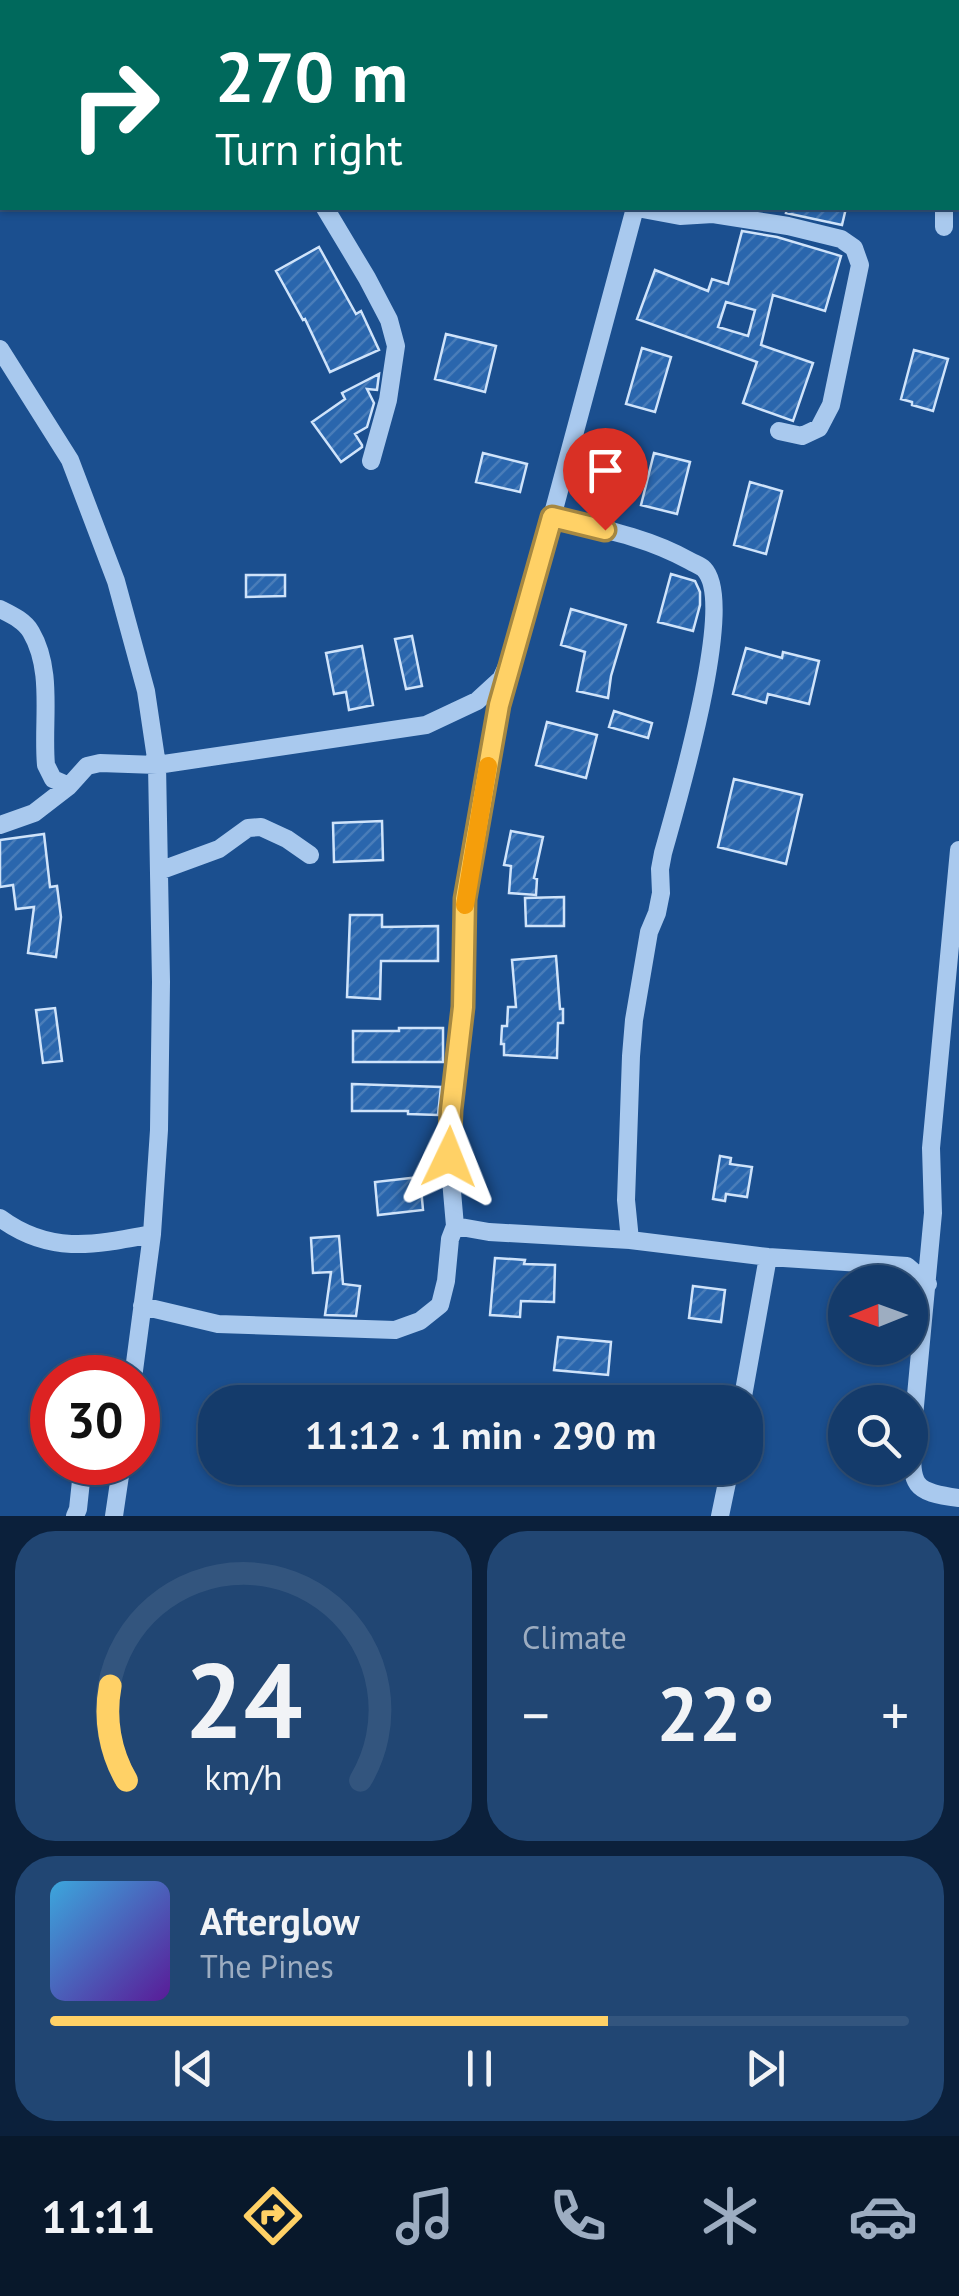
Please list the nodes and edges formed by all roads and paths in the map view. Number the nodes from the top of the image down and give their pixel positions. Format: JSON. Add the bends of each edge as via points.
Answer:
{"nodes":[{"id":1,"x":325,"y":210,"type":"edge"},
{"id":2,"x":635,"y":210,"type":"edge"},
{"id":3,"x":647,"y":210,"type":"edge"},
{"id":4,"x":944,"y":210,"type":"edge"},
{"id":5,"x":944,"y":227,"type":"dead end"},
{"id":6,"x":0,"y":348,"type":"edge"},
{"id":7,"x":778,"y":432,"type":"dead end"},
{"id":8,"x":371,"y":461,"type":"dead end"},
{"id":9,"x":552,"y":517,"type":"junction"},
{"id":10,"x":0,"y":609,"type":"edge"},
{"id":11,"x":519,"y":640,"type":"junction"},
{"id":12,"x":157,"y":765,"type":"junction"},
{"id":13,"x":69,"y":786,"type":"junction"},
{"id":14,"x":0,"y":825,"type":"edge"},
{"id":15,"x":959,"y":850,"type":"edge"},
{"id":16,"x":310,"y":855,"type":"dead end"},
{"id":17,"x":159,"y":871,"type":"junction"},
{"id":18,"x":0,"y":1218,"type":"edge"},
{"id":19,"x":455,"y":1226,"type":"junction"},
{"id":20,"x":152,"y":1234,"type":"junction"},
{"id":21,"x":630,"y":1240,"type":"junction"},
{"id":22,"x":928,"y":1250,"type":"junction"},
{"id":23,"x":768,"y":1256,"type":"junction"},
{"id":24,"x":893,"y":1265,"type":"edge"},
{"id":25,"x":908,"y":1265,"type":"edge"},
{"id":26,"x":928,"y":1265,"type":"edge"},
{"id":27,"x":142,"y":1306,"type":"junction"},
{"id":28,"x":136,"y":1355,"type":"edge"},
{"id":29,"x":918,"y":1365,"type":"edge"},
{"id":30,"x":745,"y":1385,"type":"edge"},
{"id":31,"x":81,"y":1485,"type":"edge"},
{"id":32,"x":119,"y":1485,"type":"edge"},
{"id":33,"x":726,"y":1485,"type":"edge"},
{"id":34,"x":959,"y":1498,"type":"edge"},
{"id":35,"x":74,"y":1516,"type":"edge"},
{"id":36,"x":114,"y":1516,"type":"edge"},
{"id":37,"x":720,"y":1516,"type":"edge"}],
"edges":[{"from":1,"to":8,"type":"street","via":[[374,292],[396,346]]},
{"from":2,"to":9,"type":"street"},
{"from":3,"to":7,"type":"street","via":[[788,226],[854,248],[860,265],[831,405],[819,428],[802,436]]},
{"from":4,"to":5,"type":"street"},
{"from":6,"to":12,"type":"street","via":[[77,477],[121,600],[146,691]]},
{"from":9,"to":11,"type":"street"},
{"from":9,"to":21,"type":"street","via":[[673,551],[704,569],[714,599],[706,682],[663,853],[634,1020]]},
{"from":10,"to":13,"type":"street","via":[[30,630],[38,648],[46,765],[53,779]]},
{"from":11,"to":12,"type":"street","via":[[502,680],[477,702],[426,725]]},
{"from":11,"to":19,"type":"street","via":[[499,705],[465,899],[449,1157]]},
{"from":12,"to":13,"type":"street","via":[[100,762]]},
{"from":12,"to":17,"type":"street"},
{"from":13,"to":14,"type":"street","via":[[34,813]]},
{"from":15,"to":22,"type":"street","via":[[930,1148]]},
{"from":16,"to":17,"type":"street","via":[[261,827],[248,828],[219,849]]},
{"from":17,"to":20,"type":"street","via":[[162,982]]},
{"from":18,"to":20,"type":"street","via":[[54,1243],[94,1245]]},
{"from":19,"to":21,"type":"street"},
{"from":19,"to":27,"type":"street","via":[[440,1305],[396,1330],[218,1324]]},
{"from":20,"to":27,"type":"street"},
{"from":21,"to":23,"type":"street"},
{"from":22,"to":25,"type":"street"},
{"from":22,"to":26,"type":"street"},
{"from":23,"to":24,"type":"street"},
{"from":23,"to":30,"type":"street"},
{"from":27,"to":28,"type":"street"},
{"from":29,"to":34,"type":"street","via":[[915,1482]]},
{"from":31,"to":35,"type":"street"},
{"from":32,"to":36,"type":"street"},
{"from":33,"to":37,"type":"street"}]}
